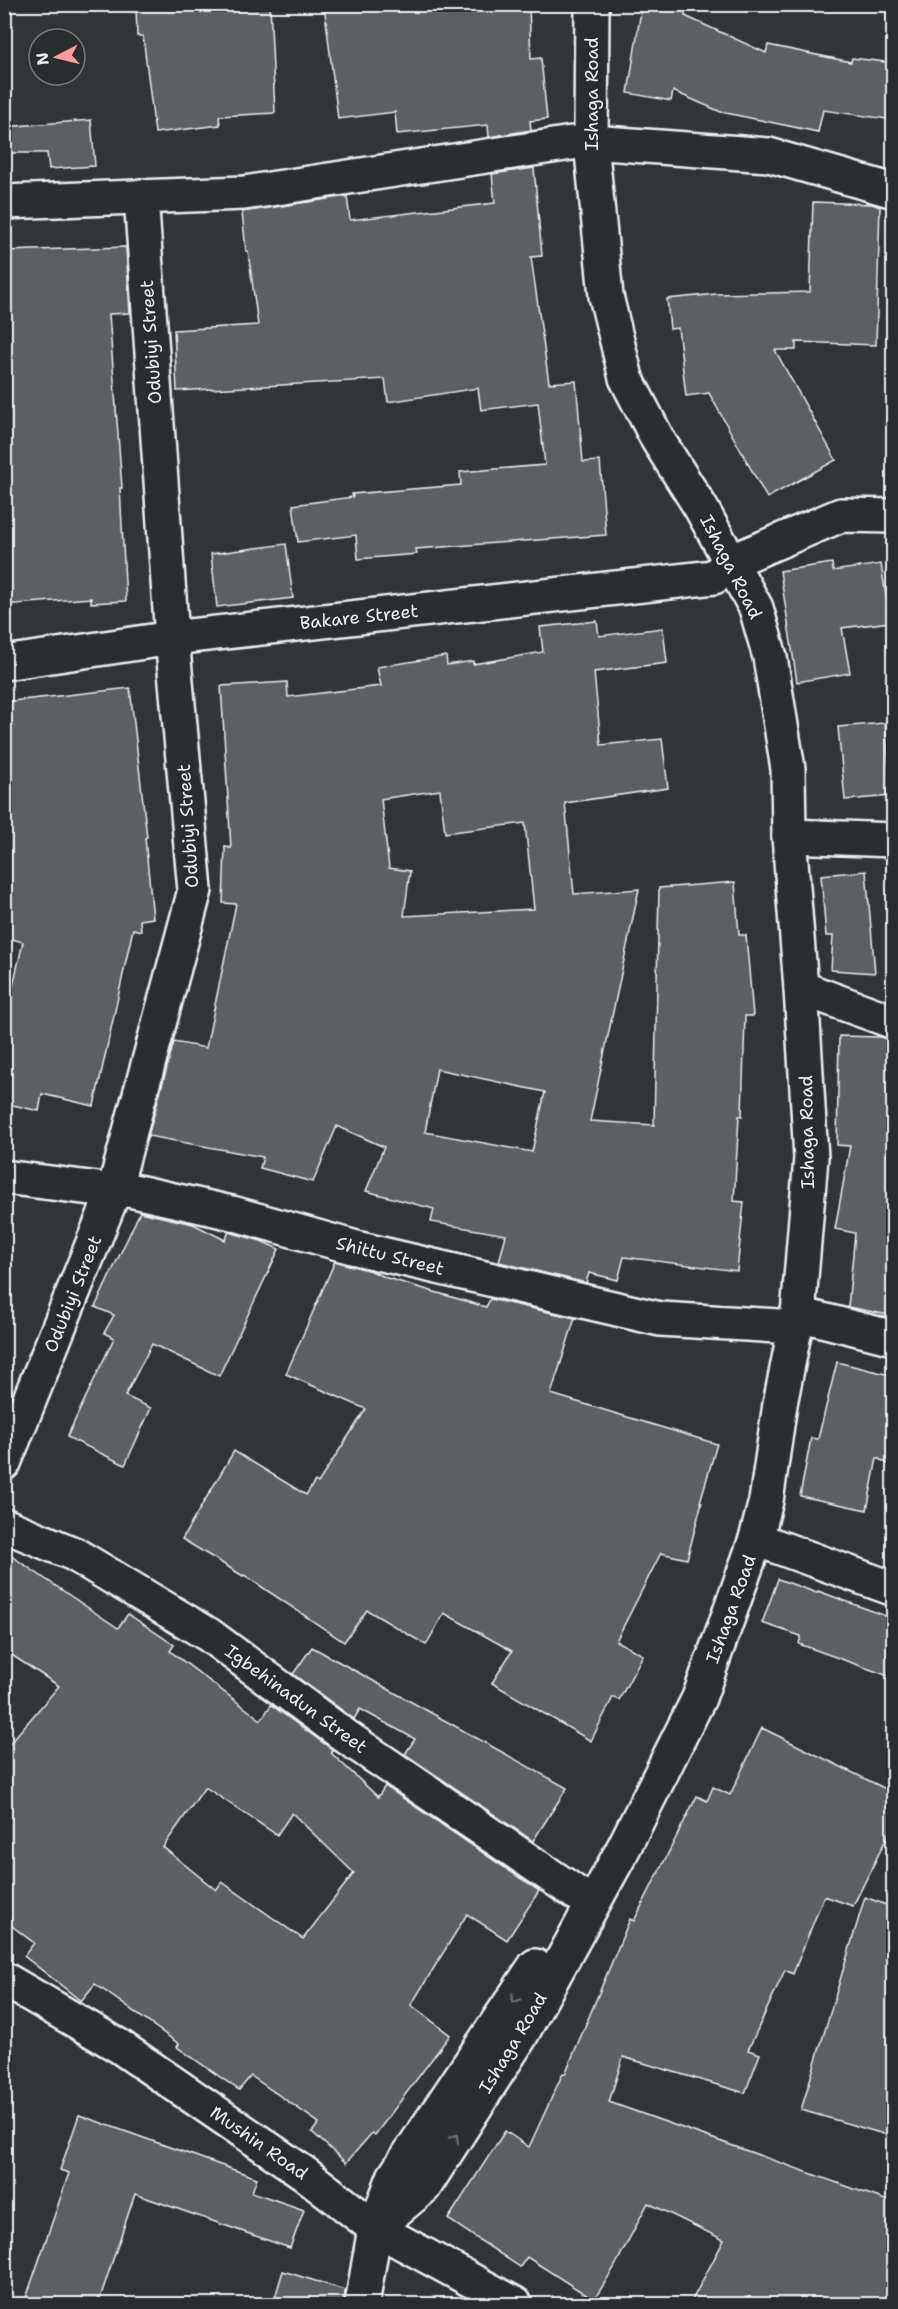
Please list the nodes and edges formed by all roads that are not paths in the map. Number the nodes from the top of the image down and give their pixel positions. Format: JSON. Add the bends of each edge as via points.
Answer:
{"nodes":[{"id":1,"x":574,"y":4,"type":"edge"},
{"id":2,"x":592,"y":4,"type":"edge"},
{"id":3,"x":582,"y":143,"type":"junction"},
{"id":4,"x":894,"y":191,"type":"edge"},
{"id":5,"x":141,"y":196,"type":"junction"},
{"id":6,"x":4,"y":202,"type":"edge"},
{"id":7,"x":894,"y":516,"type":"edge"},
{"id":8,"x":722,"y":570,"type":"junction"},
{"id":9,"x":172,"y":638,"type":"junction"},
{"id":10,"x":4,"y":663,"type":"edge"},
{"id":11,"x":789,"y":836,"type":"junction"},
{"id":12,"x":894,"y":840,"type":"edge"},
{"id":13,"x":801,"y":988,"type":"junction"},
{"id":14,"x":894,"y":1022,"type":"edge"},
{"id":15,"x":4,"y":1177,"type":"edge"},
{"id":16,"x":114,"y":1191,"type":"junction"},
{"id":17,"x":788,"y":1320,"type":"junction"},
{"id":18,"x":894,"y":1338,"type":"edge"},
{"id":19,"x":4,"y":1463,"type":"edge"},
{"id":20,"x":4,"y":1525,"type":"edge"},
{"id":21,"x":756,"y":1539,"type":"junction"},
{"id":22,"x":894,"y":1589,"type":"edge"},
{"id":23,"x":576,"y":1893,"type":"junction"},
{"id":24,"x":4,"y":1978,"type":"edge"},
{"id":25,"x":375,"y":2228,"type":"junction"},
{"id":26,"x":362,"y":2304,"type":"edge"},
{"id":27,"x":515,"y":2304,"type":"edge"}],
"edges":[{"from":1,"to":3,"type":"street","name":"Ishaga Road"},
{"from":2,"to":3,"type":"street","name":"Ishaga Road"},
{"from":3,"to":4,"type":"street","via":[[769,155]]},
{"from":3,"to":5,"type":"street","via":[[244,193]]},
{"from":3,"to":8,"type":"street","name":"Ishaga Road","via":[[587,279],[597,343],[612,396]]},
{"from":5,"to":6,"type":"street"},
{"from":5,"to":9,"type":"street","name":"Odubiyi Street"},
{"from":7,"to":8,"type":"street","name":"Bakare Street","via":[[841,515]]},
{"from":8,"to":9,"type":"street","name":"Bakare Street"},
{"from":8,"to":11,"type":"street","name":"Ishaga Road","via":[[756,608],[770,657],[788,769]]},
{"from":8,"to":17,"type":"street","name":"Ishaga Road","via":[[752,645],[767,731],[792,1034],[795,1143]]},
{"from":9,"to":10,"type":"street","name":"Bakare Street"},
{"from":9,"to":16,"type":"street","name":"Odubiyi Street","via":[[195,891]]},
{"from":11,"to":12,"type":"street"},
{"from":11,"to":13,"type":"street","name":"Ishaga Road"},
{"from":13,"to":14,"type":"street"},
{"from":13,"to":17,"type":"street","name":"Ishaga Road","via":[[811,1158]]},
{"from":15,"to":16,"type":"street","name":"Shittu Street"},
{"from":16,"to":17,"type":"street","name":"Shittu Street","via":[[129,1190],[231,1213],[356,1248],[660,1319]]},
{"from":16,"to":19,"type":"street","name":"Odubiyi Street"},
{"from":17,"to":18,"type":"street","name":"Shittu Street"},
{"from":17,"to":21,"type":"street","name":"Ishaga Road","via":[[766,1501]]},
{"from":17,"to":23,"type":"street","name":"Ishaga Road","via":[[741,1532],[692,1676],[612,1835]]},
{"from":20,"to":23,"type":"street","name":"Igbehinadun Street","via":[[74,1554],[209,1635],[348,1738]]},
{"from":21,"to":22,"type":"street"},
{"from":25,"to":21,"type":"street","name":"Ishaga Road","one_way":true,"via":[[424,2187],[520,2037],[627,1841],[699,1698]]},
{"from":23,"to":25,"type":"street","name":"Ishaga Road","one_way":true,"via":[[525,1984],[394,2176]]},
{"from":24,"to":25,"type":"street","name":"Mushin Road","via":[[119,2046],[304,2173]]},
{"from":25,"to":26,"type":"street","name":"Ishaga Road"},
{"from":25,"to":27,"type":"street","name":"Mushin Road"}]}
